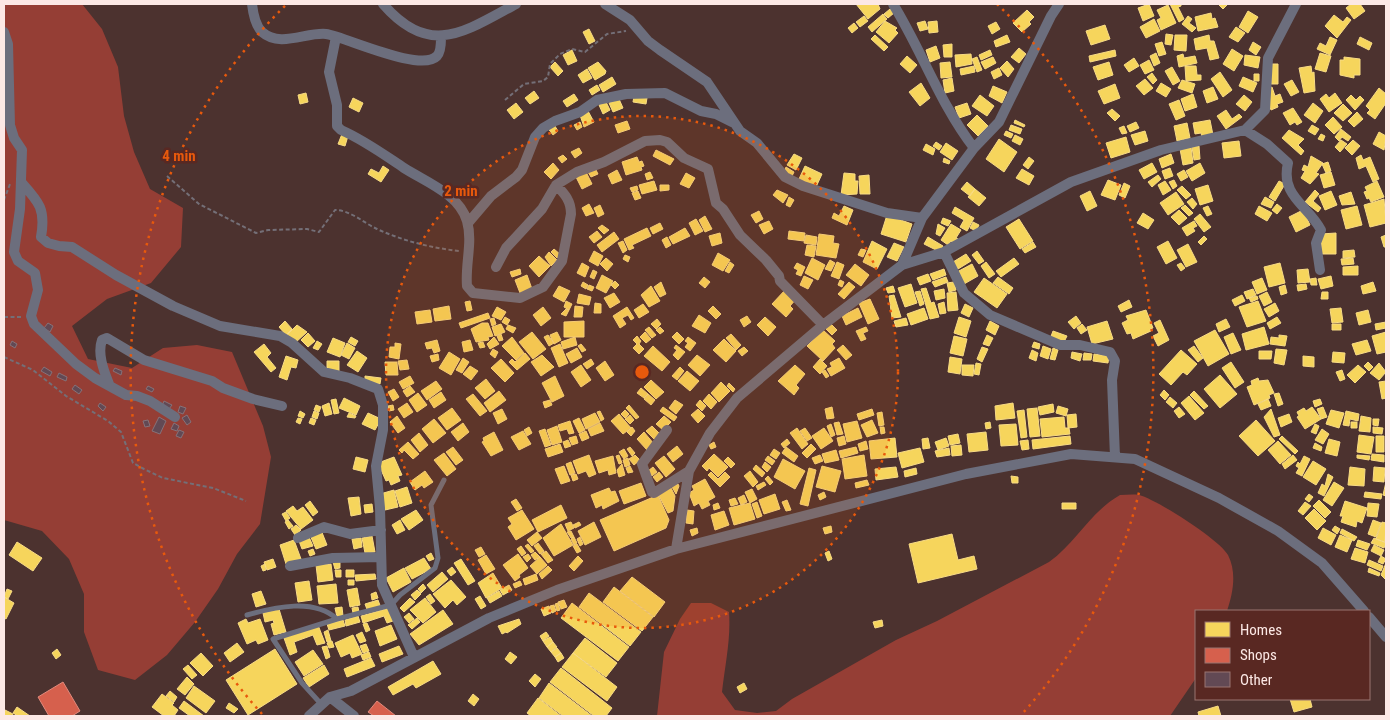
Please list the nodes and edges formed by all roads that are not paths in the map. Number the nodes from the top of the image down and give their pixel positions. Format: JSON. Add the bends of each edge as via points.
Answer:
{"nodes":[{"id":1,"x":252,"y":4,"type":"edge"},
{"id":2,"x":384,"y":4,"type":"edge"},
{"id":3,"x":516,"y":4,"type":"edge"},
{"id":4,"x":605,"y":4,"type":"edge"},
{"id":5,"x":894,"y":4,"type":"edge"},
{"id":6,"x":1059,"y":4,"type":"edge"},
{"id":7,"x":1296,"y":4,"type":"edge"},
{"id":8,"x":4,"y":32,"type":"edge"},
{"id":9,"x":336,"y":37,"type":"junction"},
{"id":10,"x":441,"y":38,"type":"junction"},
{"id":11,"x":733,"y":122,"type":"junction"},
{"id":12,"x":1245,"y":130,"type":"junction"},
{"id":13,"x":974,"y":148,"type":"junction"},
{"id":14,"x":21,"y":182,"type":"junction"},
{"id":15,"x":556,"y":185,"type":"junction"},
{"id":16,"x":922,"y":218,"type":"junction"},
{"id":17,"x":468,"y":223,"type":"junction"},
{"id":18,"x":944,"y":252,"type":"junction"},
{"id":19,"x":902,"y":265,"type":"junction"},
{"id":20,"x":496,"y":267,"type":"dead end"},
{"id":21,"x":1320,"y":270,"type":"dead end"},
{"id":22,"x":823,"y":325,"type":"junction"},
{"id":23,"x":110,"y":384,"type":"junction"},
{"id":24,"x":282,"y":406,"type":"dead end"},
{"id":25,"x":175,"y":417,"type":"dead end"},
{"id":26,"x":667,"y":430,"type":"dead end"},
{"id":27,"x":1115,"y":457,"type":"junction"},
{"id":28,"x":689,"y":472,"type":"junction"},
{"id":29,"x":444,"y":480,"type":"dead end"},
{"id":30,"x":381,"y":530,"type":"junction"},
{"id":31,"x":298,"y":538,"type":"dead end"},
{"id":32,"x":676,"y":550,"type":"junction"},
{"id":33,"x":381,"y":557,"type":"junction"},
{"id":34,"x":290,"y":566,"type":"dead end"},
{"id":35,"x":391,"y":605,"type":"junction"},
{"id":36,"x":1363,"y":610,"type":"edge"},
{"id":37,"x":247,"y":615,"type":"dead end"},
{"id":38,"x":1370,"y":618,"type":"edge"},
{"id":39,"x":337,"y":619,"type":"junction"},
{"id":40,"x":1386,"y":637,"type":"edge"},
{"id":41,"x":414,"y":657,"type":"junction"},
{"id":42,"x":330,"y":698,"type":"junction"},
{"id":43,"x":322,"y":705,"type":"junction"},
{"id":44,"x":309,"y":716,"type":"edge"},
{"id":45,"x":354,"y":716,"type":"edge"}],
"edges":[{"from":1,"to":9,"type":"street","via":[[255,22],[263,33],[276,38],[317,34]]},
{"from":2,"to":10,"type":"street","via":[[408,27]]},
{"from":3,"to":10,"type":"street","via":[[472,28]]},
{"from":4,"to":11,"type":"street","via":[[630,20],[648,41],[707,82]]},
{"from":5,"to":13,"type":"street","via":[[947,109]]},
{"from":6,"to":13,"type":"street","via":[[1050,16],[999,122]]},
{"from":7,"to":12,"type":"street","via":[[1268,58],[1265,110]]},
{"from":8,"to":14,"type":"street","via":[[8,44],[10,125],[22,150]]},
{"from":9,"to":10,"type":"street","via":[[395,56],[430,60],[440,52]]},
{"from":9,"to":17,"type":"street","via":[[329,72],[337,105],[337,126],[446,194],[463,210]]},
{"from":11,"to":16,"type":"street","via":[[757,143],[785,177],[887,213]]},
{"from":11,"to":17,"type":"street","via":[[665,93],[626,94],[596,100],[580,112],[543,128],[535,137],[522,170],[491,196]]},
{"from":12,"to":18,"type":"street","via":[[1161,150],[1071,182]]},
{"from":12,"to":21,"type":"street","via":[[1268,144],[1288,163],[1285,177],[1291,192],[1321,230],[1316,243]]},
{"from":13,"to":16,"type":"street"},
{"from":14,"to":23,"type":"street","via":[[14,252],[18,261],[35,272],[38,290],[31,316],[34,324],[76,364]]},
{"from":14,"to":30,"type":"street","via":[[41,206],[44,216],[41,237],[48,243],[72,247],[173,306],[220,326],[280,336],[324,372],[378,389],[383,405],[383,430],[376,466]]},
{"from":15,"to":17,"type":"street","via":[[571,206],[562,261],[543,287],[520,298],[473,293],[467,286]]},
{"from":15,"to":20,"type":"street","via":[[542,209],[506,248]]},
{"from":15,"to":22,"type":"street","via":[[645,141],[667,142],[684,158],[708,169],[716,203],[780,281]]},
{"from":16,"to":19,"type":"street"},
{"from":18,"to":19,"type":"street"},
{"from":18,"to":27,"type":"street","via":[[964,292],[990,315],[1060,346],[1080,345],[1110,352],[1115,361],[1112,380]]},
{"from":19,"to":22,"type":"street"},
{"from":22,"to":28,"type":"street","via":[[737,398],[703,444]]},
{"from":23,"to":24,"type":"street","via":[[100,345],[108,338],[144,360],[212,381],[253,399]]},
{"from":23,"to":25,"type":"street","via":[[126,395],[150,400]]},
{"from":26,"to":28,"type":"street","via":[[642,464],[652,492]]},
{"from":27,"to":32,"type":"street","via":[[1071,454],[966,474]]},
{"from":27,"to":36,"type":"street","via":[[1135,459],[1219,498],[1278,531],[1322,562]]},
{"from":28,"to":32,"type":"street"},
{"from":29,"to":35,"type":"lane","via":[[431,505],[438,558],[435,568]]},
{"from":30,"to":31,"type":"street","via":[[350,534],[324,527]]},
{"from":30,"to":33,"type":"street"},
{"from":32,"to":41,"type":"street","via":[[557,590],[489,618]]},
{"from":33,"to":34,"type":"street","via":[[333,558]]},
{"from":33,"to":35,"type":"street","via":[[382,585]]},
{"from":35,"to":39,"type":"lane"},
{"from":35,"to":41,"type":"street"},
{"from":37,"to":39,"type":"lane","via":[[278,606],[326,610]]},
{"from":38,"to":40,"type":"street"},
{"from":39,"to":43,"type":"lane","via":[[273,640],[302,683]]},
{"from":41,"to":42,"type":"street","via":[[351,691]]},
{"from":42,"to":43,"type":"street"},
{"from":42,"to":45,"type":"street"},
{"from":43,"to":44,"type":"street"}]}
